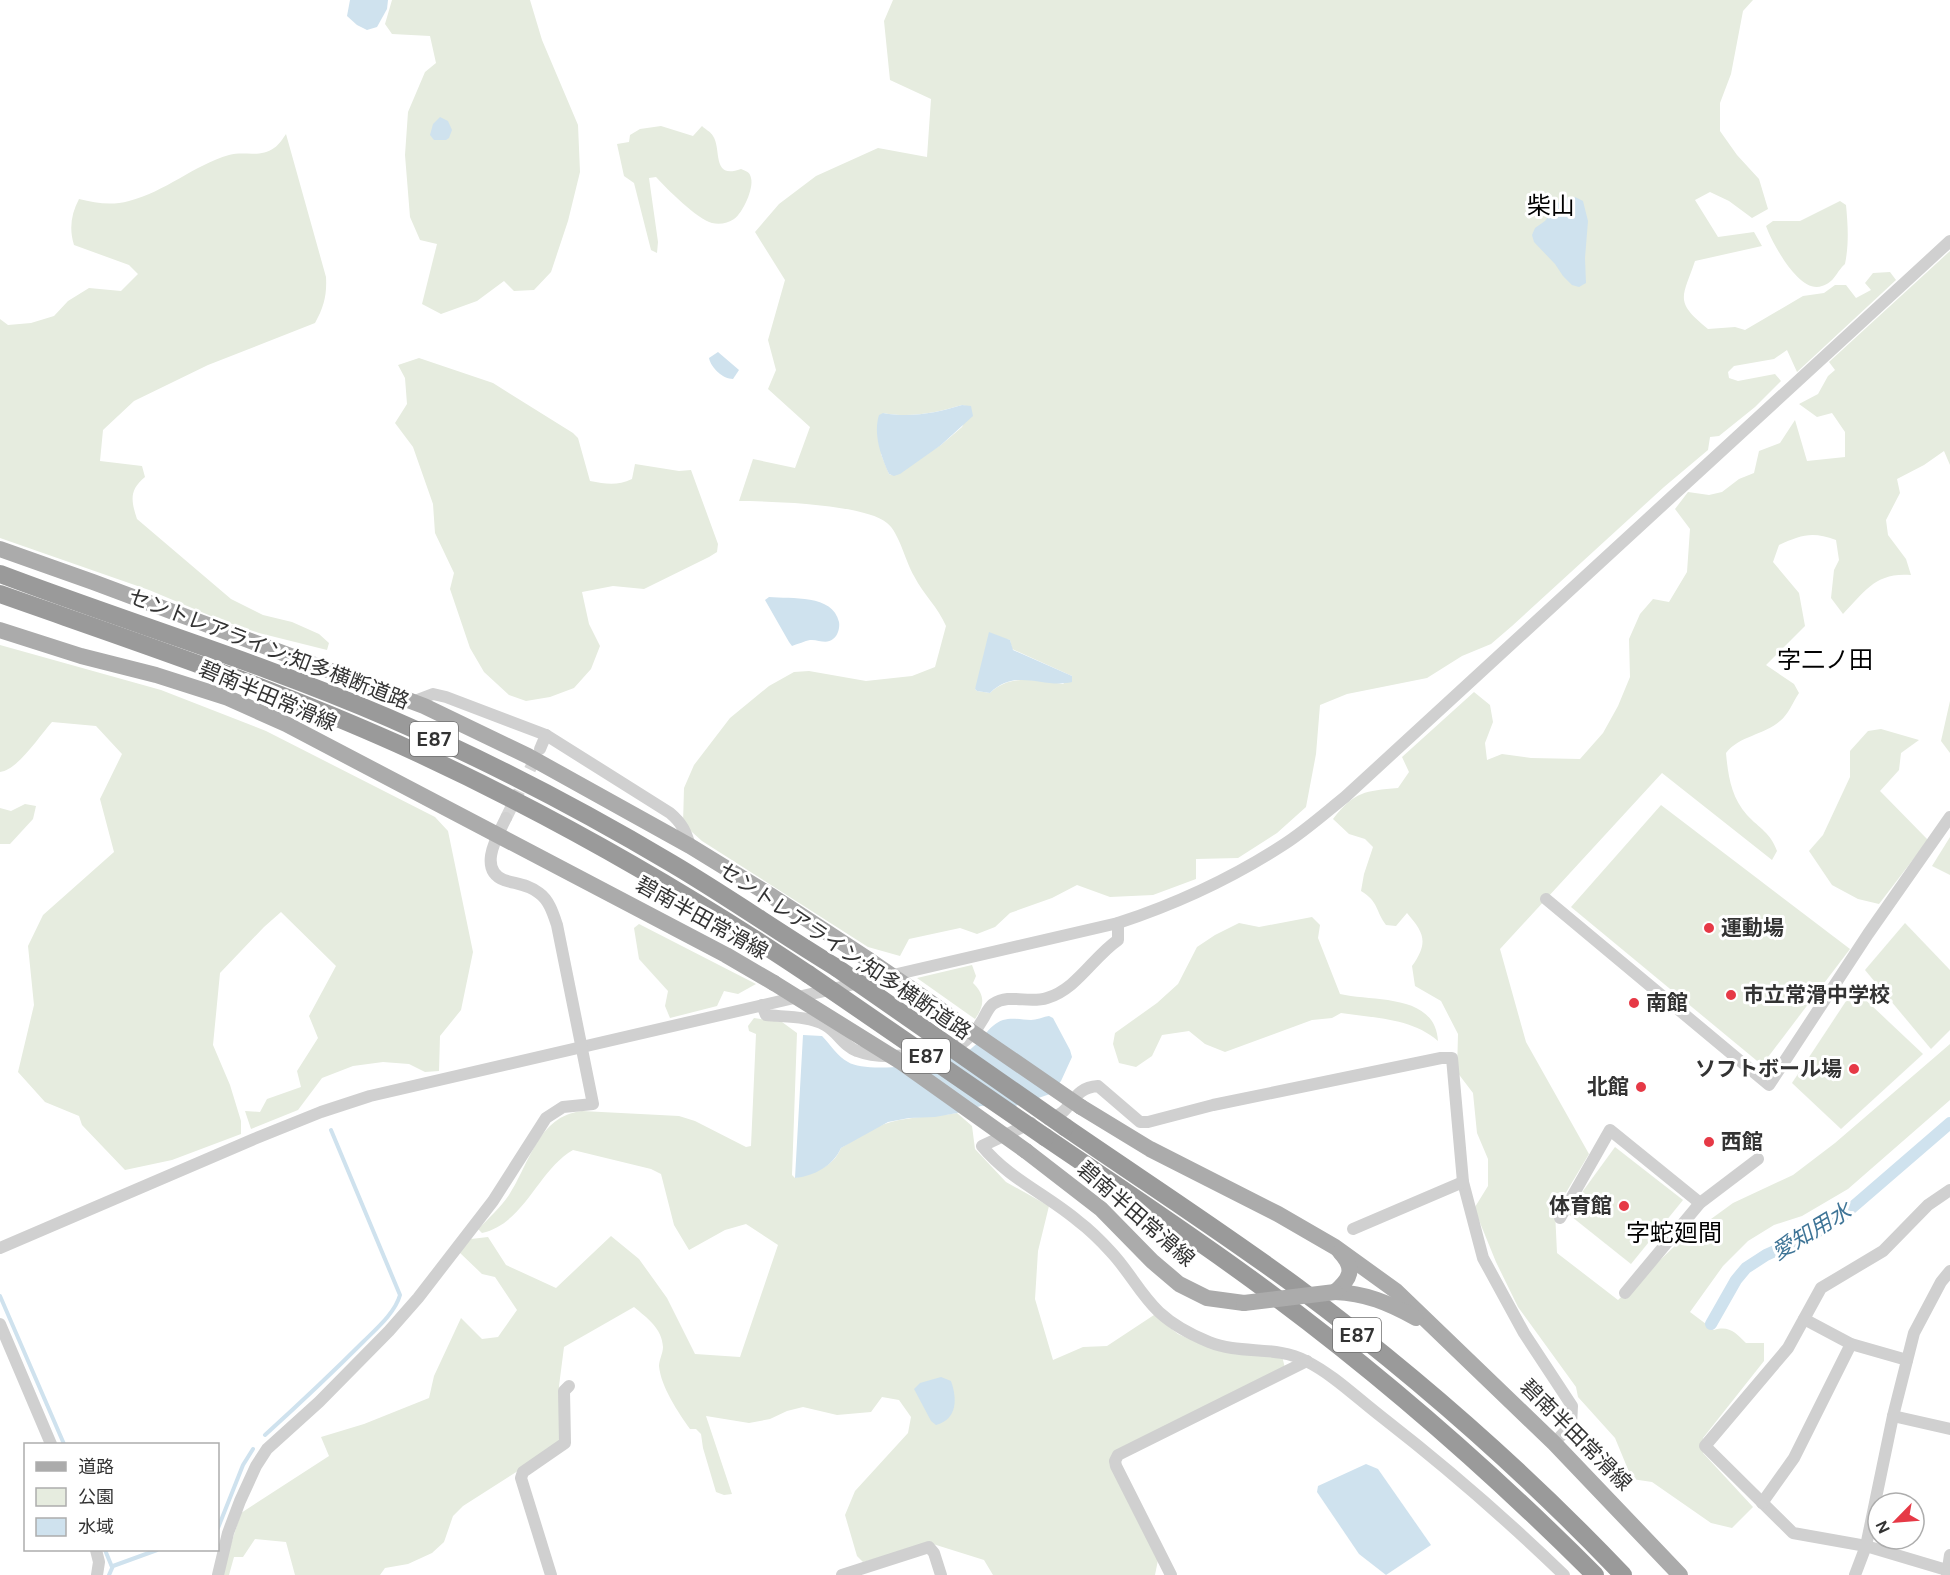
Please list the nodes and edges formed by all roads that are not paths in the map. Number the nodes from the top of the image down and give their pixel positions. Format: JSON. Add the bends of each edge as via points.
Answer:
{"nodes":[{"id":1,"x":1950,"y":241,"type":"edge"},
{"id":2,"x":0,"y":549,"type":"edge"},
{"id":3,"x":0,"y":574,"type":"edge"},
{"id":4,"x":0,"y":594,"type":"edge"},
{"id":5,"x":0,"y":630,"type":"edge"},
{"id":6,"x":412,"y":702,"type":"junction"},
{"id":7,"x":546,"y":735,"type":"junction"},
{"id":8,"x":540,"y":749,"type":"tunnel mouth"},
{"id":9,"x":1950,"y":817,"type":"edge"},
{"id":10,"x":506,"y":818,"type":"tunnel mouth"},
{"id":11,"x":498,"y":834,"type":"junction"},
{"id":12,"x":690,"y":846,"type":"junction"},
{"id":13,"x":1546,"y":899,"type":"dead end"},
{"id":14,"x":1118,"y":923,"type":"junction"},
{"id":15,"x":762,"y":1005,"type":"junction"},
{"id":16,"x":583,"y":1047,"type":"junction"},
{"id":17,"x":1758,"y":1159,"type":"dead end"},
{"id":18,"x":1463,"y":1182,"type":"junction"},
{"id":19,"x":1950,"y":1190,"type":"edge"},
{"id":20,"x":1700,"y":1203,"type":"junction"},
{"id":21,"x":1560,"y":1218,"type":"dead end"},
{"id":22,"x":1353,"y":1229,"type":"dead end"},
{"id":23,"x":1335,"y":1247,"type":"junction"},
{"id":24,"x":0,"y":1248,"type":"edge"},
{"id":25,"x":1950,"y":1271,"type":"edge"},
{"id":26,"x":1335,"y":1292,"type":"junction"},
{"id":27,"x":1625,"y":1293,"type":"dead end"},
{"id":28,"x":1804,"y":1319,"type":"junction"},
{"id":29,"x":0,"y":1324,"type":"edge"},
{"id":30,"x":1437,"y":1330,"type":"junction"},
{"id":31,"x":1851,"y":1344,"type":"junction"},
{"id":32,"x":1907,"y":1360,"type":"junction"},
{"id":33,"x":1307,"y":1361,"type":"junction"},
{"id":34,"x":568,"y":1386,"type":"dead end"},
{"id":35,"x":1893,"y":1416,"type":"junction"},
{"id":36,"x":1950,"y":1429,"type":"edge"},
{"id":37,"x":51,"y":1443,"type":"edge"},
{"id":38,"x":1554,"y":1443,"type":"junction"},
{"id":39,"x":1877,"y":1491,"type":"edge"},
{"id":40,"x":1762,"y":1503,"type":"junction"},
{"id":41,"x":1866,"y":1546,"type":"joint"},
{"id":42,"x":96,"y":1551,"type":"edge"},
{"id":43,"x":1882,"y":1551,"type":"edge"},
{"id":44,"x":1950,"y":1555,"type":"edge"},
{"id":45,"x":1948,"y":1572,"type":"edge"},
{"id":46,"x":97,"y":1575,"type":"edge"},
{"id":47,"x":218,"y":1575,"type":"edge"},
{"id":48,"x":551,"y":1575,"type":"edge"},
{"id":49,"x":842,"y":1575,"type":"edge"},
{"id":50,"x":941,"y":1575,"type":"edge"},
{"id":51,"x":1171,"y":1575,"type":"edge"},
{"id":52,"x":1564,"y":1575,"type":"edge"},
{"id":53,"x":1595,"y":1575,"type":"edge"},
{"id":54,"x":1623,"y":1575,"type":"edge"},
{"id":55,"x":1680,"y":1575,"type":"edge"},
{"id":56,"x":1855,"y":1575,"type":"edge"}],
"edges":[{"from":1,"to":14,"type":"street","via":[[1345,798],[1284,844],[1203,890]]},
{"from":2,"to":6,"type":"main road","name":"碧南半田常滑線"},
{"from":3,"to":54,"type":"highway","name":"セントレアライン;知多横断道路","number":"E87","bridge":true,"via":[[388,718],[535,788],[672,863],[837,968],[1297,1287],[1508,1462]]},
{"from":4,"to":53,"type":"highway","name":"セントレアライン;知多横断道路","number":"E87","bridge":true,"via":[[289,699],[396,744],[542,814],[720,916],[1250,1279],[1444,1432]]},
{"from":5,"to":11,"type":"main road","name":"碧南半田常滑線","via":[[228,698],[286,723]]},
{"from":6,"to":7,"type":"street","via":[[433,694],[446,697]]},
{"from":6,"to":12,"type":"main road","name":"碧南半田常滑線","via":[[528,756]]},
{"from":7,"to":8,"type":"street"},
{"from":7,"to":12,"type":"street","via":[[670,813],[681,822]]},
{"from":9,"to":13,"type":"street","via":[[1769,1085]]},
{"from":10,"to":11,"type":"street"},
{"from":11,"to":16,"type":"street","via":[[490,855],[495,874],[539,893],[551,907]]},
{"from":11,"to":26,"type":"main road","name":"碧南半田常滑線","bridge":true,"via":[[726,955],[901,1062],[1026,1150],[1101,1209],[1179,1284],[1207,1298],[1244,1303]]},
{"from":12,"to":23,"type":"main road","name":"碧南半田常滑線","bridge":true,"via":[[869,960],[1081,1107],[1150,1149]]},
{"from":14,"to":15,"type":"street"},
{"from":14,"to":15,"type":"street","via":[[1118,940],[1072,983],[1046,998],[1005,998],[990,1006],[982,1022],[958,1046],[895,1056],[871,1055],[846,1046],[825,1025],[766,1015]]},
{"from":15,"to":16,"type":"street"},
{"from":16,"to":24,"type":"street","via":[[370,1096],[321,1112]]},
{"from":16,"to":47,"type":"street","via":[[593,1104],[562,1107],[546,1118],[493,1201],[418,1298],[267,1449],[240,1501]]},
{"from":17,"to":20,"type":"street"},
{"from":18,"to":22,"type":"street"},
{"from":18,"to":33,"type":"street","via":[[1454,1070],[1452,1058],[1445,1057],[1148,1122],[1140,1122],[1098,1086],[1090,1087],[1079,1092],[1057,1117],[1034,1122],[982,1146],[1020,1181],[1078,1220],[1112,1252],[1160,1313],[1181,1329],[1211,1343],[1282,1351]]},
{"from":18,"to":38,"type":"street","via":[[1483,1258],[1524,1333],[1572,1406],[1571,1425]]},
{"from":19,"to":28,"type":"street","via":[[1928,1205],[1883,1251],[1821,1288]]},
{"from":20,"to":21,"type":"street","via":[[1610,1130]]},
{"from":20,"to":27,"type":"street"},
{"from":23,"to":26,"type":"main road","name":"碧南半田常滑線","via":[[1350,1269],[1349,1277]]},
{"from":23,"to":30,"type":"main road","name":"碧南半田常滑線","via":[[1396,1291]]},
{"from":25,"to":32,"type":"street","via":[[1914,1333]]},
{"from":26,"to":30,"type":"main road","name":"碧南半田常滑線","via":[[1389,1303]]},
{"from":28,"to":31,"type":"street"},
{"from":28,"to":40,"type":"street","via":[[1788,1348],[1705,1446]]},
{"from":29,"to":37,"type":"street"},
{"from":30,"to":38,"type":"main road","name":"碧南半田常滑線"},
{"from":31,"to":32,"type":"street"},
{"from":31,"to":40,"type":"street","via":[[1794,1458]]},
{"from":32,"to":35,"type":"street"},
{"from":33,"to":51,"type":"street","via":[[1118,1455],[1116,1466]]},
{"from":33,"to":52,"type":"street","via":[[1438,1461]]},
{"from":34,"to":48,"type":"street","via":[[564,1391],[565,1443],[523,1472],[521,1479]]},
{"from":35,"to":36,"type":"street"},
{"from":35,"to":39,"type":"street"},
{"from":38,"to":55,"type":"main road","name":"碧南半田常滑線"},
{"from":40,"to":41,"type":"street","via":[[1793,1533]]},
{"from":41,"to":56,"type":"street"},
{"from":42,"to":46,"type":"street"},
{"from":43,"to":45,"type":"street"},
{"from":44,"to":45,"type":"street"},
{"from":49,"to":50,"type":"street","via":[[929,1547]]}]}
